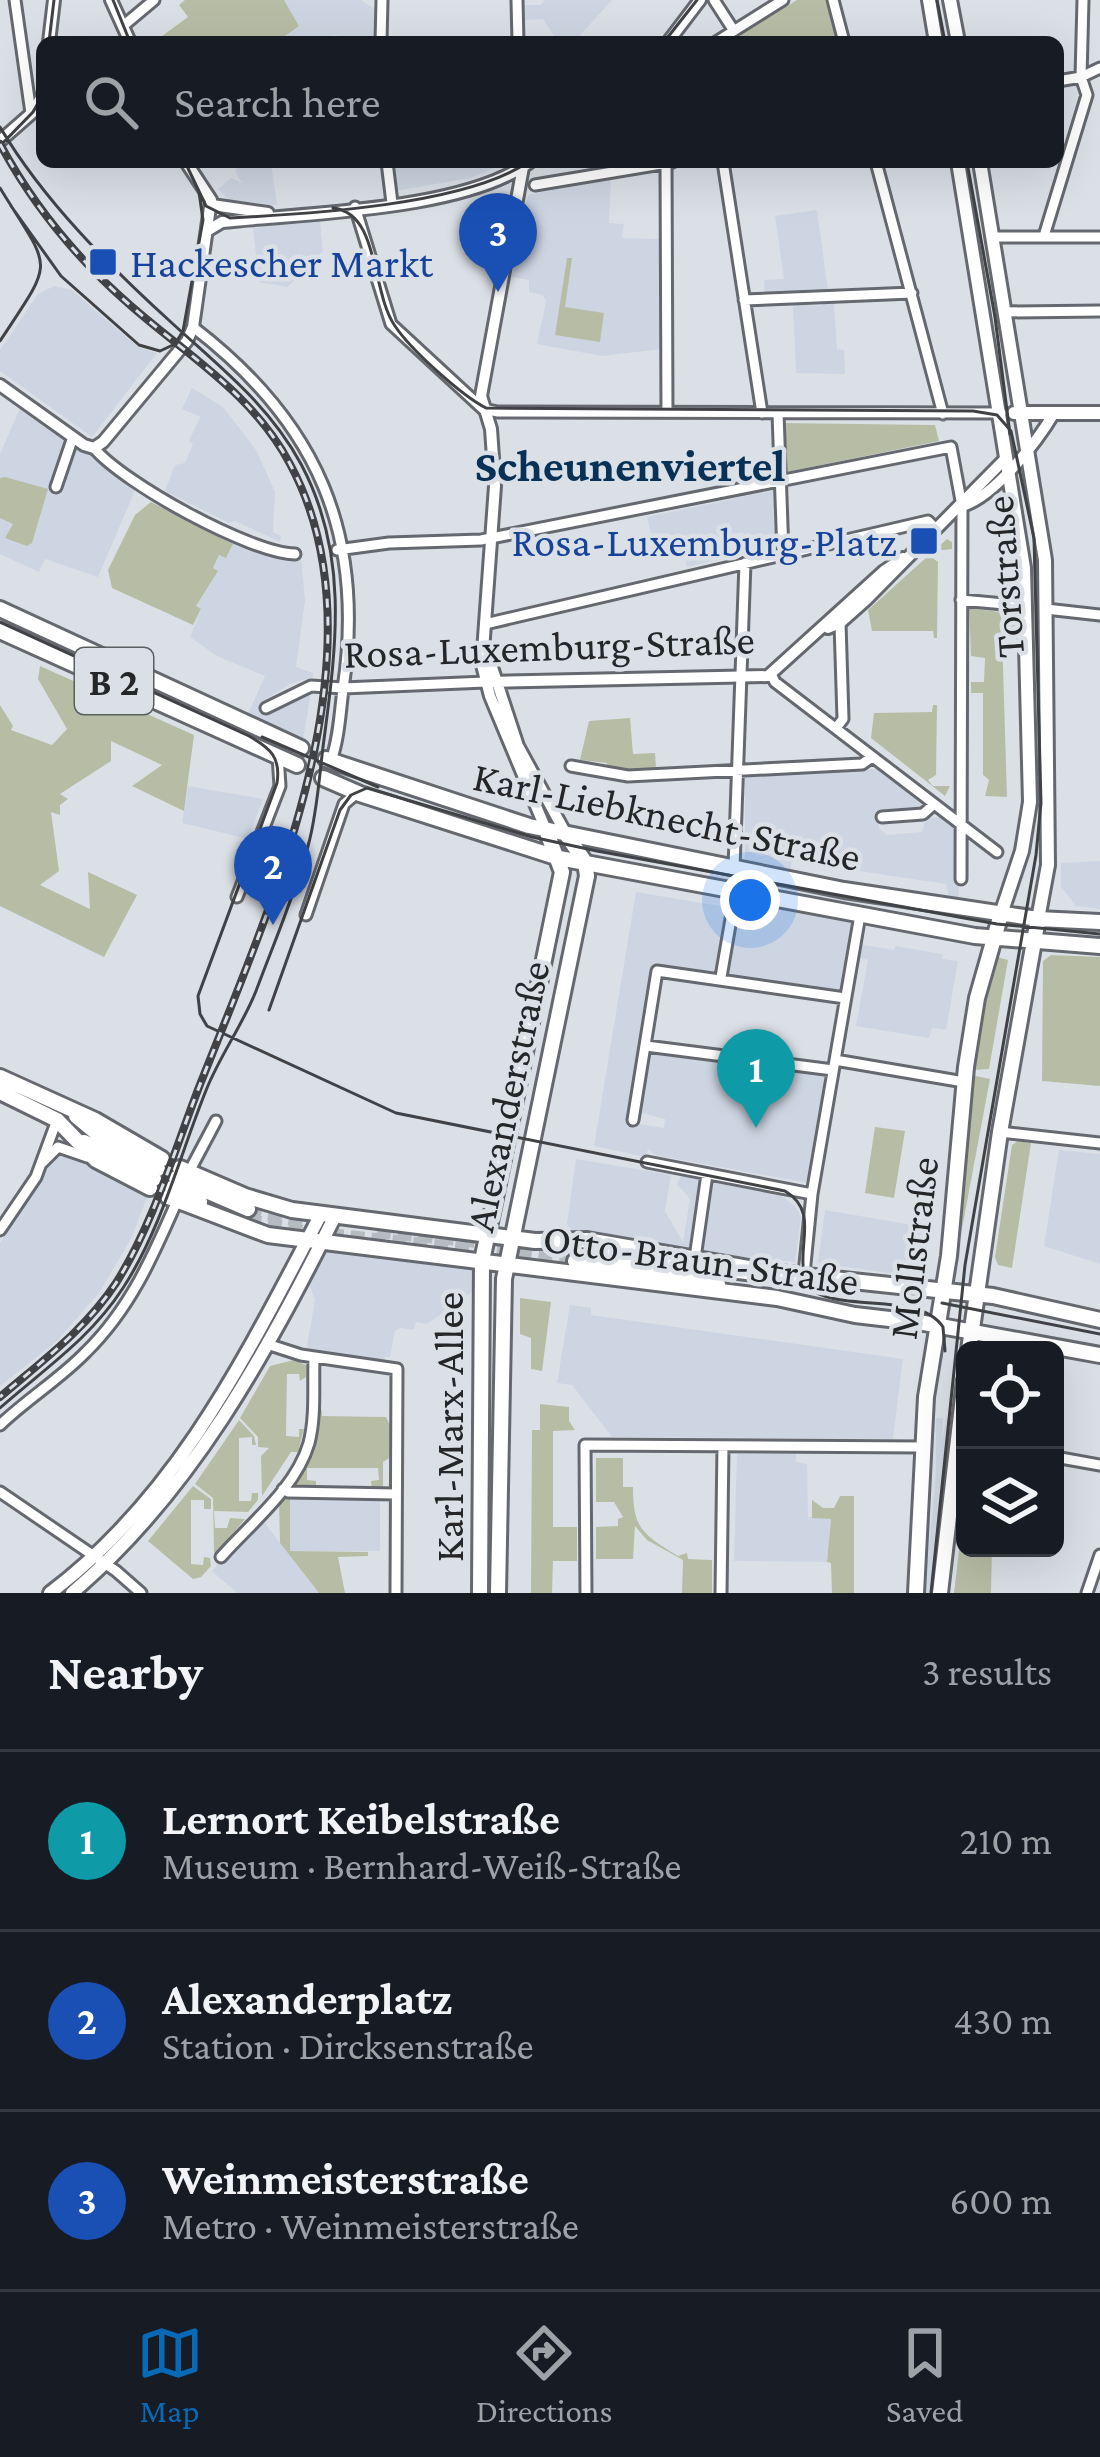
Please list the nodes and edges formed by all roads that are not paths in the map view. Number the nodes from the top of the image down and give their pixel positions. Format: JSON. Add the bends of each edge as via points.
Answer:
{"nodes":[{"id":1,"x":16,"y":0,"type":"edge"},
{"id":2,"x":54,"y":0,"type":"edge"},
{"id":3,"x":111,"y":0,"type":"edge"},
{"id":4,"x":154,"y":0,"type":"edge"},
{"id":5,"x":382,"y":0,"type":"edge"},
{"id":6,"x":517,"y":0,"type":"edge"},
{"id":7,"x":700,"y":0,"type":"edge"},
{"id":8,"x":714,"y":0,"type":"edge"},
{"id":9,"x":783,"y":0,"type":"edge"},
{"id":10,"x":833,"y":0,"type":"edge"},
{"id":11,"x":929,"y":0,"type":"edge"},
{"id":12,"x":950,"y":0,"type":"edge"},
{"id":13,"x":1084,"y":0,"type":"edge"},
{"id":14,"x":123,"y":26,"type":"junction"},
{"id":15,"x":734,"y":31,"type":"junction"},
{"id":16,"x":50,"y":36,"type":"edge"},
{"id":17,"x":127,"y":36,"type":"edge"},
{"id":18,"x":381,"y":36,"type":"edge"},
{"id":19,"x":518,"y":36,"type":"edge"},
{"id":20,"x":673,"y":36,"type":"edge"},
{"id":21,"x":726,"y":36,"type":"edge"},
{"id":22,"x":842,"y":36,"type":"edge"},
{"id":23,"x":935,"y":36,"type":"edge"},
{"id":24,"x":957,"y":36,"type":"edge"},
{"id":25,"x":1100,"y":68,"type":"edge"},
{"id":26,"x":1081,"y":77,"type":"junction"},
{"id":27,"x":1064,"y":80,"type":"edge"},
{"id":28,"x":36,"y":106,"type":"edge"},
{"id":29,"x":31,"y":114,"type":"junction"},
{"id":30,"x":0,"y":141,"type":"edge"},
{"id":31,"x":189,"y":168,"type":"edge"},
{"id":32,"x":388,"y":168,"type":"edge"},
{"id":33,"x":518,"y":168,"type":"edge"},
{"id":34,"x":525,"y":168,"type":"edge"},
{"id":35,"x":632,"y":168,"type":"edge"},
{"id":36,"x":668,"y":168,"type":"edge"},
{"id":37,"x":724,"y":168,"type":"edge"},
{"id":38,"x":878,"y":168,"type":"edge"},
{"id":39,"x":959,"y":168,"type":"edge"},
{"id":40,"x":981,"y":168,"type":"edge"},
{"id":41,"x":535,"y":184,"type":"dead end"},
{"id":42,"x":392,"y":203,"type":"junction"},
{"id":43,"x":212,"y":205,"type":"junction"},
{"id":44,"x":355,"y":207,"type":"junction"},
{"id":45,"x":284,"y":215,"type":"junction"},
{"id":46,"x":207,"y":231,"type":"junction"},
{"id":47,"x":1044,"y":236,"type":"junction"},
{"id":48,"x":993,"y":237,"type":"junction"},
{"id":49,"x":1100,"y":237,"type":"edge"},
{"id":50,"x":912,"y":293,"type":"junction"},
{"id":51,"x":744,"y":300,"type":"junction"},
{"id":52,"x":1100,"y":311,"type":"edge"},
{"id":53,"x":1006,"y":312,"type":"junction"},
{"id":54,"x":193,"y":327,"type":"junction"},
{"id":55,"x":0,"y":385,"type":"edge"},
{"id":56,"x":483,"y":409,"type":"junction"},
{"id":57,"x":667,"y":412,"type":"junction"},
{"id":58,"x":762,"y":413,"type":"junction"},
{"id":59,"x":778,"y":413,"type":"junction"},
{"id":60,"x":1000,"y":413,"type":"junction"},
{"id":61,"x":1019,"y":413,"type":"junction"},
{"id":62,"x":1054,"y":413,"type":"junction"},
{"id":63,"x":1100,"y":413,"type":"edge"},
{"id":64,"x":943,"y":414,"type":"junction"},
{"id":65,"x":84,"y":443,"type":"junction"},
{"id":66,"x":1025,"y":451,"type":"junction"},
{"id":67,"x":1007,"y":464,"type":"junction"},
{"id":68,"x":778,"y":481,"type":"junction"},
{"id":69,"x":56,"y":487,"type":"dead end"},
{"id":70,"x":962,"y":506,"type":"junction"},
{"id":71,"x":936,"y":529,"type":"junction"},
{"id":72,"x":489,"y":538,"type":"junction"},
{"id":73,"x":340,"y":550,"type":"junction"},
{"id":74,"x":295,"y":554,"type":"dead end"},
{"id":75,"x":783,"y":554,"type":"junction"},
{"id":76,"x":903,"y":558,"type":"junction"},
{"id":77,"x":745,"y":563,"type":"junction"},
{"id":78,"x":961,"y":599,"type":"junction"},
{"id":79,"x":1025,"y":605,"type":"junction"},
{"id":80,"x":0,"y":609,"type":"edge"},
{"id":81,"x":1046,"y":609,"type":"junction"},
{"id":82,"x":1100,"y":615,"type":"edge"},
{"id":83,"x":840,"y":622,"type":"junction"},
{"id":84,"x":485,"y":624,"type":"junction"},
{"id":85,"x":823,"y":629,"type":"junction"},
{"id":86,"x":0,"y":631,"type":"edge"},
{"id":87,"x":771,"y":674,"type":"junction"},
{"id":88,"x":742,"y":677,"type":"junction"},
{"id":89,"x":491,"y":682,"type":"junction"},
{"id":90,"x":343,"y":688,"type":"junction"},
{"id":91,"x":266,"y":708,"type":"dead end"},
{"id":92,"x":836,"y":728,"type":"junction"},
{"id":93,"x":301,"y":748,"type":"dead end"},
{"id":94,"x":278,"y":756,"type":"junction"},
{"id":95,"x":872,"y":757,"type":"junction"},
{"id":96,"x":328,"y":760,"type":"joint"},
{"id":97,"x":300,"y":766,"type":"joint"},
{"id":98,"x":571,"y":766,"type":"dead end"},
{"id":99,"x":740,"y":770,"type":"junction"},
{"id":100,"x":322,"y":778,"type":"dead end"},
{"id":101,"x":280,"y":786,"type":"junction"},
{"id":102,"x":357,"y":793,"type":"junction"},
{"id":103,"x":933,"y":805,"type":"junction"},
{"id":104,"x":882,"y":817,"type":"dead end"},
{"id":105,"x":959,"y":824,"type":"junction"},
{"id":106,"x":545,"y":830,"type":"junction"},
{"id":107,"x":566,"y":834,"type":"junction"},
{"id":108,"x":997,"y":853,"type":"dead end"},
{"id":109,"x":559,"y":858,"type":"junction"},
{"id":110,"x":585,"y":862,"type":"junction"},
{"id":111,"x":734,"y":868,"type":"junction"},
{"id":112,"x":961,"y":879,"type":"dead end"},
{"id":113,"x":736,"y":890,"type":"junction"},
{"id":114,"x":237,"y":897,"type":"dead end"},
{"id":115,"x":1000,"y":914,"type":"junction"},
{"id":116,"x":306,"y":915,"type":"dead end"},
{"id":117,"x":860,"y":915,"type":"junction"},
{"id":118,"x":1038,"y":919,"type":"junction"},
{"id":119,"x":1100,"y":922,"type":"edge"},
{"id":120,"x":992,"y":939,"type":"junction"},
{"id":121,"x":1032,"y":944,"type":"junction"},
{"id":122,"x":1100,"y":946,"type":"edge"},
{"id":123,"x":721,"y":977,"type":"junction"},
{"id":124,"x":845,"y":998,"type":"junction"},
{"id":125,"x":646,"y":1046,"type":"junction"},
{"id":126,"x":834,"y":1065,"type":"junction"},
{"id":127,"x":0,"y":1077,"type":"edge"},
{"id":128,"x":964,"y":1082,"type":"junction"},
{"id":129,"x":0,"y":1093,"type":"edge"},
{"id":130,"x":64,"y":1116,"type":"junction"},
{"id":131,"x":633,"y":1120,"type":"dead end"},
{"id":132,"x":216,"y":1121,"type":"dead end"},
{"id":133,"x":1000,"y":1132,"type":"junction"},
{"id":134,"x":1100,"y":1143,"type":"edge"},
{"id":135,"x":105,"y":1153,"type":"junction"},
{"id":136,"x":647,"y":1162,"type":"dead end"},
{"id":137,"x":42,"y":1163,"type":"junction"},
{"id":138,"x":707,"y":1174,"type":"junction"},
{"id":139,"x":177,"y":1184,"type":"junction"},
{"id":140,"x":812,"y":1194,"type":"junction"},
{"id":141,"x":248,"y":1215,"type":"tunnel mouth"},
{"id":142,"x":327,"y":1215,"type":"junction"},
{"id":143,"x":0,"y":1230,"type":"edge"},
{"id":144,"x":451,"y":1231,"type":"junction"},
{"id":145,"x":489,"y":1235,"type":"junction"},
{"id":146,"x":512,"y":1239,"type":"junction"},
{"id":147,"x":314,"y":1240,"type":"junction"},
{"id":148,"x":448,"y":1257,"type":"junction"},
{"id":149,"x":695,"y":1258,"type":"junction"},
{"id":150,"x":482,"y":1261,"type":"junction"},
{"id":151,"x":506,"y":1264,"type":"junction"},
{"id":152,"x":778,"y":1273,"type":"junction"},
{"id":153,"x":804,"y":1274,"type":"junction"},
{"id":154,"x":944,"y":1289,"type":"junction"},
{"id":155,"x":976,"y":1294,"type":"junction"},
{"id":156,"x":776,"y":1298,"type":"junction"},
{"id":157,"x":1100,"y":1320,"type":"edge"},
{"id":158,"x":937,"y":1326,"type":"junction"},
{"id":159,"x":971,"y":1332,"type":"junction"},
{"id":160,"x":970,"y":1341,"type":"edge"},
{"id":161,"x":267,"y":1344,"type":"junction"},
{"id":162,"x":1100,"y":1355,"type":"edge"},
{"id":163,"x":314,"y":1357,"type":"junction"},
{"id":164,"x":0,"y":1425,"type":"edge"},
{"id":165,"x":722,"y":1446,"type":"junction"},
{"id":166,"x":922,"y":1447,"type":"junction"},
{"id":167,"x":957,"y":1449,"type":"edge"},
{"id":168,"x":1064,"y":1459,"type":"edge"},
{"id":169,"x":1100,"y":1465,"type":"edge"},
{"id":170,"x":283,"y":1489,"type":"junction"},
{"id":171,"x":0,"y":1492,"type":"edge"},
{"id":172,"x":396,"y":1494,"type":"junction"},
{"id":173,"x":221,"y":1556,"type":"dead end"},
{"id":174,"x":1100,"y":1556,"type":"edge"},
{"id":175,"x":100,"y":1560,"type":"junction"},
{"id":176,"x":50,"y":1593,"type":"edge"},
{"id":177,"x":72,"y":1593,"type":"edge"},
{"id":178,"x":141,"y":1593,"type":"edge"},
{"id":179,"x":396,"y":1593,"type":"edge"},
{"id":180,"x":480,"y":1593,"type":"edge"},
{"id":181,"x":498,"y":1593,"type":"edge"},
{"id":182,"x":586,"y":1593,"type":"edge"},
{"id":183,"x":722,"y":1593,"type":"edge"},
{"id":184,"x":916,"y":1593,"type":"edge"},
{"id":185,"x":940,"y":1593,"type":"edge"},
{"id":186,"x":1087,"y":1593,"type":"edge"}],
"edges":[{"from":1,"to":29,"type":"street"},
{"from":2,"to":16,"type":"street"},
{"from":3,"to":14,"type":"street"},
{"from":4,"to":14,"type":"street"},
{"from":5,"to":18,"type":"street"},
{"from":6,"to":19,"type":"street"},
{"from":7,"to":20,"type":"street"},
{"from":8,"to":15,"type":"street"},
{"from":9,"to":15,"type":"street"},
{"from":10,"to":22,"type":"street"},
{"from":11,"to":23,"type":"main road"},
{"from":12,"to":24,"type":"main road"},
{"from":13,"to":26,"type":"street"},
{"from":14,"to":17,"type":"street"},
{"from":15,"to":21,"type":"street"},
{"from":25,"to":26,"type":"street"},
{"from":26,"to":27,"type":"street"},
{"from":26,"to":47,"type":"street","via":[[1087,95]]},
{"from":28,"to":29,"type":"street"},
{"from":29,"to":30,"type":"street"},
{"from":31,"to":43,"type":"street"},
{"from":32,"to":42,"type":"street"},
{"from":33,"to":42,"type":"street","via":[[478,189]]},
{"from":34,"to":56,"type":"street"},
{"from":35,"to":41,"type":"street"},
{"from":36,"to":57,"type":"street"},
{"from":37,"to":51,"type":"street"},
{"from":38,"to":50,"type":"street"},
{"from":39,"to":60,"type":"main road","name":"Torstraße"},
{"from":40,"to":48,"type":"main road","name":"Torstraße"},
{"from":42,"to":44,"type":"street"},
{"from":43,"to":45,"type":"street"},
{"from":43,"to":46,"type":"street"},
{"from":44,"to":45,"type":"street"},
{"from":44,"to":56,"type":"street","via":[[392,324]]},
{"from":45,"to":46,"type":"street"},
{"from":46,"to":54,"type":"street"},
{"from":47,"to":48,"type":"street"},
{"from":47,"to":49,"type":"street"},
{"from":48,"to":53,"type":"main road","name":"Torstraße"},
{"from":50,"to":51,"type":"street"},
{"from":50,"to":64,"type":"street"},
{"from":51,"to":58,"type":"street"},
{"from":52,"to":53,"type":"street"},
{"from":53,"to":61,"type":"main road","name":"Torstraße"},
{"from":54,"to":65,"type":"street","via":[[103,442]]},
{"from":54,"to":73,"type":"street","via":[[251,377],[297,434],[324,483]]},
{"from":55,"to":65,"type":"street"},
{"from":56,"to":57,"type":"street"},
{"from":56,"to":72,"type":"street","via":[[494,460]]},
{"from":57,"to":58,"type":"street"},
{"from":58,"to":59,"type":"street"},
{"from":59,"to":64,"type":"street"},
{"from":59,"to":68,"type":"street"},
{"from":60,"to":61,"type":"main road"},
{"from":60,"to":64,"type":"street"},
{"from":60,"to":67,"type":"main road","name":"Torstraße"},
{"from":61,"to":62,"type":"main road"},
{"from":61,"to":66,"type":"main road","name":"Torstraße"},
{"from":62,"to":63,"type":"main road"},
{"from":62,"to":66,"type":"street","name":"Rosa-Luxemburg-Straße"},
{"from":65,"to":69,"type":"street"},
{"from":65,"to":74,"type":"street","via":[[178,507]]},
{"from":66,"to":67,"type":"street","name":"Rosa-Luxemburg-Straße"},
{"from":66,"to":81,"type":"main road","name":"Torstraße"},
{"from":67,"to":70,"type":"street","name":"Rosa-Luxemburg-Straße"},
{"from":67,"to":79,"type":"main road","name":"Torstraße"},
{"from":68,"to":70,"type":"street","via":[[951,447]]},
{"from":68,"to":72,"type":"street"},
{"from":68,"to":75,"type":"street"},
{"from":70,"to":71,"type":"street","name":"Rosa-Luxemburg-Straße"},
{"from":70,"to":78,"type":"street"},
{"from":71,"to":75,"type":"street","via":[[928,521]]},
{"from":71,"to":76,"type":"street","name":"Rosa-Luxemburg-Straße"},
{"from":72,"to":73,"type":"street"},
{"from":72,"to":84,"type":"street"},
{"from":73,"to":90,"type":"street","via":[[351,620]]},
{"from":75,"to":77,"type":"street"},
{"from":76,"to":83,"type":"street","name":"Rosa-Luxemburg-Straße"},
{"from":76,"to":85,"type":"street","name":"Rosa-Luxemburg-Straße"},
{"from":77,"to":84,"type":"street"},
{"from":77,"to":88,"type":"street"},
{"from":78,"to":79,"type":"street"},
{"from":78,"to":105,"type":"street"},
{"from":79,"to":115,"type":"main road","name":"Torstraße","via":[[1030,809]]},
{"from":80,"to":93,"type":"main road","number":"B 2"},
{"from":81,"to":82,"type":"street"},
{"from":81,"to":118,"type":"main road","name":"Torstraße","via":[[1048,865]]},
{"from":83,"to":85,"type":"street","name":"Rosa-Luxemburg-Straße"},
{"from":83,"to":92,"type":"street","via":[[843,719]]},
{"from":84,"to":89,"type":"street","via":[[482,664]]},
{"from":85,"to":87,"type":"street","name":"Rosa-Luxemburg-Straße"},
{"from":86,"to":94,"type":"main road","number":"B 2"},
{"from":87,"to":88,"type":"street","name":"Rosa-Luxemburg-Straße"},
{"from":87,"to":92,"type":"street"},
{"from":88,"to":89,"type":"street","name":"Rosa-Luxemburg-Straße"},
{"from":88,"to":99,"type":"street"},
{"from":89,"to":90,"type":"street","name":"Rosa-Luxemburg-Straße"},
{"from":89,"to":106,"type":"street"},
{"from":89,"to":107,"type":"street"},
{"from":90,"to":91,"type":"street","name":"Rosa-Luxemburg-Straße","via":[[305,687]]},
{"from":90,"to":96,"type":"street"},
{"from":92,"to":95,"type":"street"},
{"from":94,"to":97,"type":"main road","number":"B 2"},
{"from":94,"to":101,"type":"street"},
{"from":95,"to":99,"type":"street"},
{"from":95,"to":103,"type":"street"},
{"from":96,"to":106,"type":"main road","name":"Karl-Liebknecht-Straße"},
{"from":97,"to":101,"type":"street"},
{"from":98,"to":99,"type":"street","via":[[628,776]]},
{"from":99,"to":111,"type":"street"},
{"from":100,"to":102,"type":"main road","name":"Karl-Liebknecht-Straße"},
{"from":101,"to":114,"type":"street"},
{"from":102,"to":109,"type":"main road","name":"Karl-Liebknecht-Straße"},
{"from":102,"to":116,"type":"street","via":[[344,804]]},
{"from":103,"to":104,"type":"street","via":[[923,814]]},
{"from":103,"to":105,"type":"street"},
{"from":105,"to":108,"type":"street"},
{"from":105,"to":112,"type":"street"},
{"from":106,"to":107,"type":"main road","name":"Karl-Liebknecht-Straße"},
{"from":106,"to":109,"type":"main road"},
{"from":107,"to":110,"type":"main road"},
{"from":107,"to":111,"type":"main road","name":"Karl-Liebknecht-Straße"},
{"from":109,"to":110,"type":"main road","name":"Karl-Liebknecht-Straße"},
{"from":109,"to":145,"type":"main road","name":"Alexanderstraße"},
{"from":110,"to":113,"type":"main road","name":"Karl-Liebknecht-Straße"},
{"from":110,"to":146,"type":"main road","name":"Alexanderstraße"},
{"from":111,"to":115,"type":"main road","name":"Karl-Liebknecht-Straße"},
{"from":113,"to":117,"type":"main road","name":"Karl-Liebknecht-Straße"},
{"from":113,"to":123,"type":"street"},
{"from":115,"to":118,"type":"main road","name":"Karl-Liebknecht-Straße"},
{"from":115,"to":120,"type":"main road","name":"Mollstraße"},
{"from":117,"to":120,"type":"main road","name":"Karl-Liebknecht-Straße"},
{"from":117,"to":124,"type":"street"},
{"from":118,"to":119,"type":"main road","name":"Karl-Liebknecht-Straße"},
{"from":118,"to":121,"type":"main road","name":"Mollstraße"},
{"from":120,"to":121,"type":"main road","name":"Karl-Liebknecht-Straße"},
{"from":120,"to":128,"type":"main road","name":"Mollstraße"},
{"from":121,"to":122,"type":"main road","name":"Karl-Liebknecht-Straße"},
{"from":121,"to":133,"type":"main road","name":"Mollstraße"},
{"from":123,"to":124,"type":"street"},
{"from":123,"to":125,"type":"street","via":[[657,971]]},
{"from":124,"to":126,"type":"street"},
{"from":125,"to":126,"type":"street"},
{"from":125,"to":131,"type":"street"},
{"from":126,"to":128,"type":"street"},
{"from":126,"to":140,"type":"street"},
{"from":127,"to":130,"type":"main road"},
{"from":128,"to":154,"type":"main road","name":"Mollstraße"},
{"from":129,"to":130,"type":"main road"},
{"from":130,"to":135,"type":"main road"},
{"from":130,"to":135,"type":"main road","via":[[80,1140]]},
{"from":130,"to":135,"type":"main road","via":[[95,1120],[156,1174]]},
{"from":130,"to":137,"type":"street"},
{"from":132,"to":139,"type":"street"},
{"from":133,"to":134,"type":"street"},
{"from":133,"to":155,"type":"main road","name":"Mollstraße"},
{"from":135,"to":137,"type":"street","via":[[61,1147]]},
{"from":136,"to":138,"type":"street"},
{"from":137,"to":143,"type":"street"},
{"from":138,"to":140,"type":"street"},
{"from":138,"to":149,"type":"street"},
{"from":139,"to":141,"type":"main road"},
{"from":139,"to":142,"type":"main road","name":"Alexanderstraße"},
{"from":139,"to":147,"type":"main road","name":"Alexanderstraße","via":[[256,1233]]},
{"from":139,"to":164,"type":"street","via":[[148,1268],[118,1315],[85,1354]]},
{"from":140,"to":153,"type":"street"},
{"from":142,"to":144,"type":"main road","name":"Alexanderstraße"},
{"from":142,"to":147,"type":"main road"},
{"from":144,"to":145,"type":"main road","name":"Alexanderstraße"},
{"from":144,"to":148,"type":"main road"},
{"from":145,"to":146,"type":"main road","name":"Otto-Braun-Straße"},
{"from":145,"to":150,"type":"main road","name":"Karl-Marx-Allee"},
{"from":146,"to":149,"type":"main road","name":"Otto-Braun-Straße","via":[[580,1239]]},
{"from":146,"to":151,"type":"main road","name":"Alexanderstraße"},
{"from":147,"to":148,"type":"main road","name":"Alexanderstraße"},
{"from":147,"to":161,"type":"main road"},
{"from":147,"to":175,"type":"main road","via":[[221,1401]]},
{"from":148,"to":150,"type":"main road","name":"Alexanderstraße"},
{"from":149,"to":152,"type":"main road","name":"Otto-Braun-Straße"},
{"from":150,"to":151,"type":"main road","name":"Alexanderstraße"},
{"from":150,"to":180,"type":"main road","name":"Karl-Marx-Allee"},
{"from":151,"to":156,"type":"main road","name":"Otto-Braun-Straße"},
{"from":151,"to":181,"type":"main road","name":"Karl-Marx-Allee"},
{"from":152,"to":153,"type":"main road","name":"Otto-Braun-Straße"},
{"from":152,"to":156,"type":"main road","via":[[574,1256]]},
{"from":153,"to":154,"type":"main road","name":"Otto-Braun-Straße"},
{"from":154,"to":155,"type":"main road","name":"Otto-Braun-Straße"},
{"from":154,"to":158,"type":"main road","name":"Mollstraße"},
{"from":155,"to":157,"type":"main road","name":"Otto-Braun-Straße"},
{"from":155,"to":159,"type":"main road","name":"Mollstraße"},
{"from":156,"to":158,"type":"main road","name":"Otto-Braun-Straße"},
{"from":158,"to":159,"type":"main road","name":"Otto-Braun-Straße"},
{"from":158,"to":166,"type":"main road","name":"Mollstraße"},
{"from":159,"to":160,"type":"main road","name":"Mollstraße"},
{"from":159,"to":162,"type":"main road","name":"Otto-Braun-Straße"},
{"from":161,"to":163,"type":"street"},
{"from":161,"to":175,"type":"main road","via":[[193,1464],[146,1522]]},
{"from":163,"to":170,"type":"street","via":[[310,1436]]},
{"from":163,"to":172,"type":"street","via":[[397,1370]]},
{"from":165,"to":166,"type":"street"},
{"from":165,"to":182,"type":"street","via":[[585,1445]]},
{"from":165,"to":183,"type":"street"},
{"from":166,"to":184,"type":"main road","name":"Mollstraße"},
{"from":167,"to":185,"type":"main road","name":"Mollstraße"},
{"from":168,"to":169,"type":"street"},
{"from":170,"to":172,"type":"street"},
{"from":170,"to":173,"type":"street"},
{"from":171,"to":175,"type":"street"},
{"from":172,"to":179,"type":"street"},
{"from":174,"to":186,"type":"street"},
{"from":175,"to":176,"type":"main road"},
{"from":175,"to":177,"type":"main road"},
{"from":175,"to":178,"type":"street"}]}
